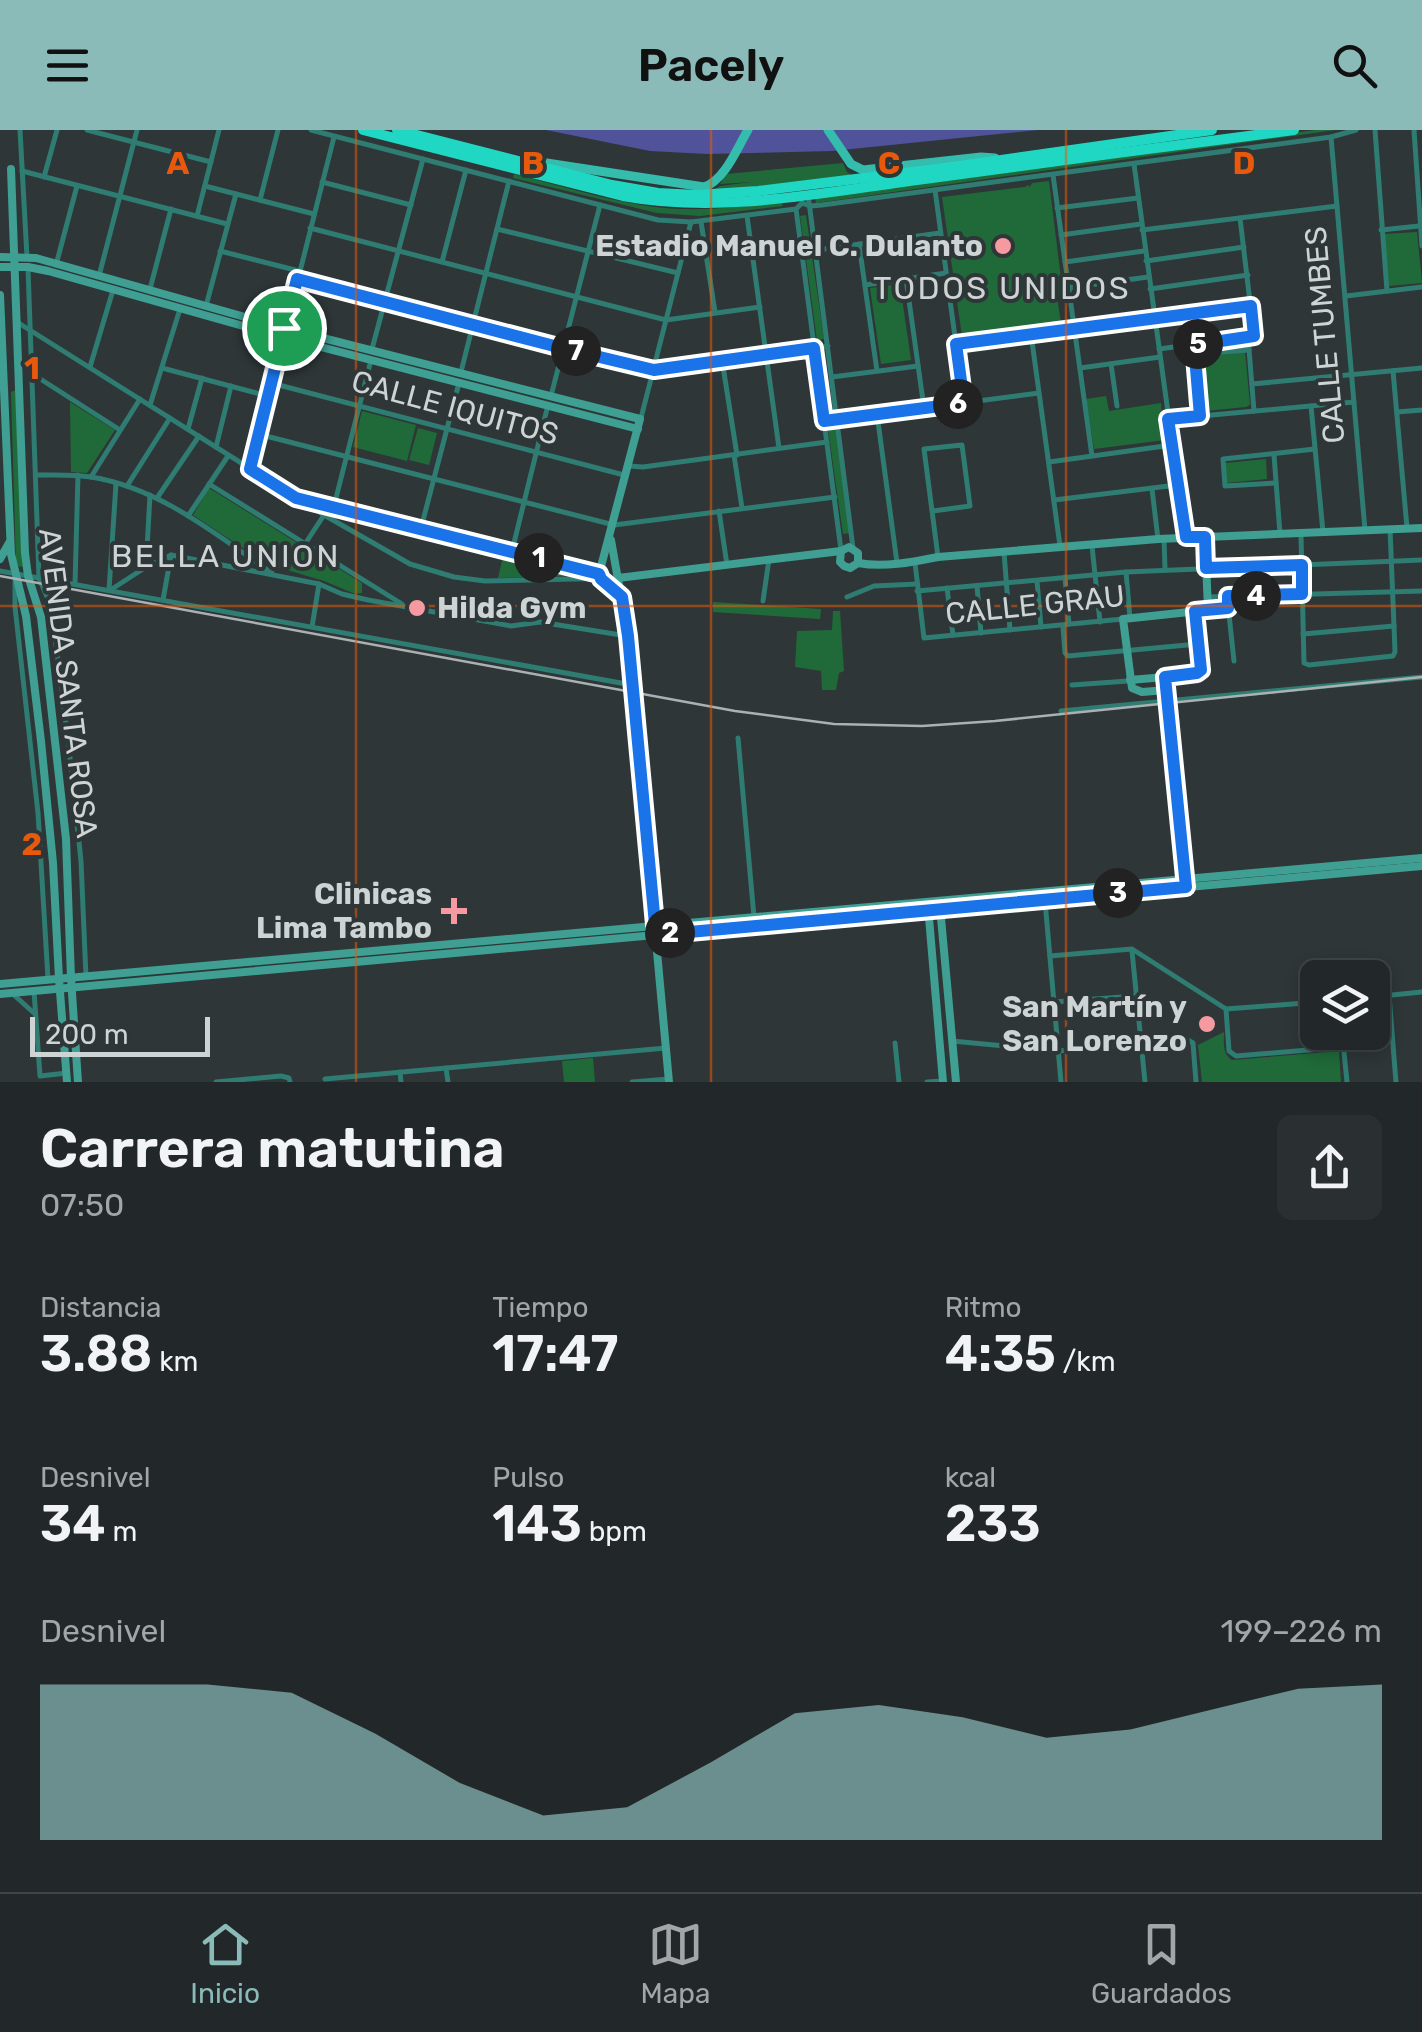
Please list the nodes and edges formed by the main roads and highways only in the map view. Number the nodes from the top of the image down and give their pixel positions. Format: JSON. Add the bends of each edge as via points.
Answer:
{"nodes":[{"id":1,"x":363,"y":130,"type":"edge"},
{"id":2,"x":397,"y":130,"type":"edge"},
{"id":3,"x":748,"y":130,"type":"edge"},
{"id":4,"x":828,"y":130,"type":"edge"},
{"id":5,"x":1212,"y":130,"type":"edge"},
{"id":6,"x":1294,"y":130,"type":"edge"},
{"id":7,"x":503,"y":158,"type":"junction"},
{"id":8,"x":1008,"y":159,"type":"junction"},
{"id":9,"x":11,"y":169,"type":"road end"},
{"id":10,"x":0,"y":256,"type":"edge"},
{"id":11,"x":14,"y":256,"type":"junction"},
{"id":12,"x":28,"y":262,"type":"junction"},
{"id":13,"x":0,"y":267,"type":"edge"},
{"id":14,"x":15,"y":267,"type":"junction"},
{"id":15,"x":0,"y":295,"type":"edge"},
{"id":16,"x":149,"y":295,"type":"junction"},
{"id":17,"x":1,"y":315,"type":"edge"},
{"id":18,"x":17,"y":318,"type":"junction"},
{"id":19,"x":283,"y":332,"type":"junction"},
{"id":20,"x":2,"y":385,"type":"edge"},
{"id":21,"x":20,"y":397,"type":"junction"},
{"id":22,"x":32,"y":397,"type":"road end"},
{"id":23,"x":1422,"y":528,"type":"edge"},
{"id":24,"x":610,"y":537,"type":"junction"},
{"id":25,"x":1205,"y":537,"type":"junction"},
{"id":26,"x":10,"y":538,"type":"junction"},
{"id":27,"x":841,"y":551,"type":"junction"},
{"id":28,"x":0,"y":559,"type":"edge"},
{"id":29,"x":858,"y":562,"type":"junction"},
{"id":30,"x":639,"y":575,"type":"junction"},
{"id":31,"x":618,"y":578,"type":"junction"},
{"id":32,"x":622,"y":597,"type":"junction"},
{"id":33,"x":626,"y":616,"type":"junction"},
{"id":34,"x":1130,"y":680,"type":"junction"},
{"id":35,"x":1167,"y":690,"type":"junction"},
{"id":36,"x":1422,"y":858,"type":"edge"},
{"id":37,"x":1422,"y":866,"type":"edge"},
{"id":38,"x":1185,"y":883,"type":"junction"},
{"id":39,"x":939,"y":905,"type":"junction"},
{"id":40,"x":928,"y":906,"type":"junction"},
{"id":41,"x":655,"y":930,"type":"junction"},
{"id":42,"x":71,"y":983,"type":"junction"},
{"id":43,"x":0,"y":984,"type":"edge"},
{"id":44,"x":59,"y":984,"type":"junction"},
{"id":45,"x":0,"y":994,"type":"edge"},
{"id":46,"x":67,"y":1078,"type":"edge"},
{"id":47,"x":669,"y":1080,"type":"edge"},
{"id":48,"x":943,"y":1081,"type":"edge"},
{"id":49,"x":78,"y":1082,"type":"edge"},
{"id":50,"x":956,"y":1082,"type":"edge"}],
"edges":[{"from":1,"to":6,"type":"highway","via":[[641,199],[708,204],[809,200]]},
{"from":2,"to":7,"type":"highway"},
{"from":3,"to":7,"type":"main road","via":[[716,182],[704,186]]},
{"from":4,"to":8,"type":"main road","via":[[863,170]]},
{"from":5,"to":8,"type":"highway"},
{"from":7,"to":8,"type":"highway","via":[[626,187],[696,195]]},
{"from":9,"to":11,"type":"main road","name":"AVENIDA SANTA ROSA"},
{"from":10,"to":11,"type":"main road"},
{"from":11,"to":12,"type":"main road"},
{"from":11,"to":14,"type":"main road","name":"AVENIDA SANTA ROSA"},
{"from":12,"to":14,"type":"main road"},
{"from":12,"to":16,"type":"main road"},
{"from":12,"to":16,"type":"main road","via":[[56,264]]},
{"from":13,"to":14,"type":"main road"},
{"from":14,"to":18,"type":"main road","name":"AVENIDA SANTA ROSA"},
{"from":15,"to":17,"type":"main road","name":"AVENIDA SANTA ROSA"},
{"from":16,"to":19,"type":"main road"},
{"from":16,"to":19,"type":"main road"},
{"from":17,"to":18,"type":"main road"},
{"from":17,"to":20,"type":"main road","name":"AVENIDA SANTA ROSA"},
{"from":18,"to":21,"type":"main road","name":"AVENIDA SANTA ROSA"},
{"from":19,"to":24,"type":"main road","via":[[639,424]]},
{"from":20,"to":26,"type":"main road","name":"AVENIDA SANTA ROSA"},
{"from":21,"to":22,"type":"main road"},
{"from":21,"to":42,"type":"main road","name":"AVENIDA SANTA ROSA","via":[[25,553],[42,617],[56,740]]},
{"from":23,"to":25,"type":"main road"},
{"from":24,"to":31,"type":"main road"},
{"from":24,"to":32,"type":"main road","via":[[600,576]]},
{"from":25,"to":29,"type":"main road"},
{"from":25,"to":34,"type":"main road","name":"CALLE GRAU","via":[[1208,610],[1126,619]]},
{"from":26,"to":28,"type":"main road"},
{"from":26,"to":44,"type":"main road","name":"AVENIDA SANTA ROSA","via":[[40,730]]},
{"from":27,"to":29,"type":"main road","via":[[854,548]]},
{"from":27,"to":29,"type":"main road","via":[[844,566]]},
{"from":27,"to":30,"type":"main road"},
{"from":30,"to":31,"type":"main road"},
{"from":30,"to":33,"type":"main road","via":[[627,587]]},
{"from":31,"to":32,"type":"main road"},
{"from":32,"to":33,"type":"main road"},
{"from":33,"to":41,"type":"main road"},
{"from":34,"to":35,"type":"main road","via":[[1136,691]]},
{"from":34,"to":35,"type":"main road","via":[[1165,677]]},
{"from":35,"to":38,"type":"main road"},
{"from":36,"to":38,"type":"main road"},
{"from":37,"to":38,"type":"main road"},
{"from":38,"to":39,"type":"main road"},
{"from":39,"to":40,"type":"main road"},
{"from":39,"to":50,"type":"main road"},
{"from":40,"to":41,"type":"main road"},
{"from":40,"to":41,"type":"main road"},
{"from":40,"to":48,"type":"main road"},
{"from":41,"to":42,"type":"main road"},
{"from":41,"to":42,"type":"main road"},
{"from":41,"to":47,"type":"main road"},
{"from":42,"to":44,"type":"main road"},
{"from":42,"to":49,"type":"main road","name":"AVENIDA SANTA ROSA"},
{"from":43,"to":44,"type":"main road"},
{"from":44,"to":45,"type":"main road"},
{"from":44,"to":46,"type":"main road","name":"AVENIDA SANTA ROSA"}]}
